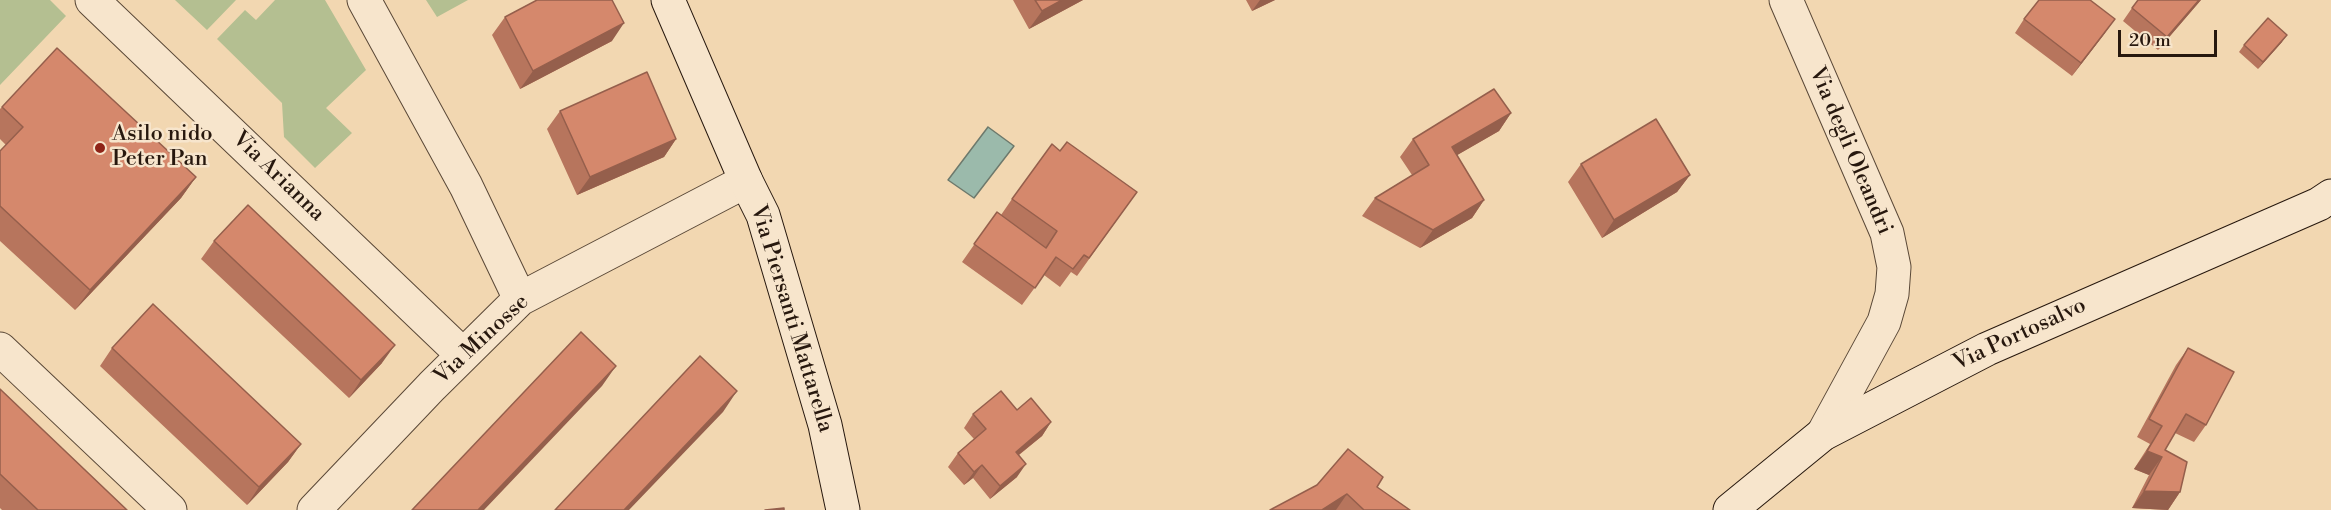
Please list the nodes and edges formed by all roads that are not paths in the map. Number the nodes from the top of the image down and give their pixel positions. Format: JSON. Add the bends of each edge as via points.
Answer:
{"nodes":[{"id":1,"x":92,"y":0,"type":"edge"},
{"id":2,"x":364,"y":0,"type":"edge"},
{"id":3,"x":668,"y":0,"type":"edge"},
{"id":4,"x":1786,"y":0,"type":"edge"},
{"id":5,"x":746,"y":181,"type":"junction"},
{"id":6,"x":2331,"y":196,"type":"edge"},
{"id":7,"x":520,"y":299,"type":"junction"},
{"id":8,"x":0,"y":349,"type":"edge"},
{"id":9,"x":463,"y":355,"type":"junction"},
{"id":10,"x":1823,"y":434,"type":"junction"},
{"id":11,"x":171,"y":510,"type":"edge"},
{"id":12,"x":314,"y":510,"type":"edge"},
{"id":13,"x":843,"y":510,"type":"edge"},
{"id":14,"x":1730,"y":510,"type":"edge"}],
"edges":[{"from":1,"to":9,"type":"street","name":"Via Arianna"},
{"from":2,"to":7,"type":"street","via":[[466,186]]},
{"from":3,"to":5,"type":"street","name":"Via Piersanti Mattarella"},
{"from":4,"to":10,"type":"street","name":"Via degli Oleandri","via":[[1887,233],[1894,267],[1884,322]]},
{"from":5,"to":7,"type":"street","name":"Via Minosse"},
{"from":5,"to":13,"type":"street","name":"Via Piersanti Mattarella","via":[[763,215],[822,414]]},
{"from":6,"to":10,"type":"street","name":"Via Portosalvo","via":[[1987,349]]},
{"from":7,"to":9,"type":"street","name":"Via Minosse"},
{"from":8,"to":11,"type":"street"},
{"from":9,"to":12,"type":"street","name":"Via Minosse"},
{"from":10,"to":14,"type":"street","name":"Via Portosalvo"}]}
